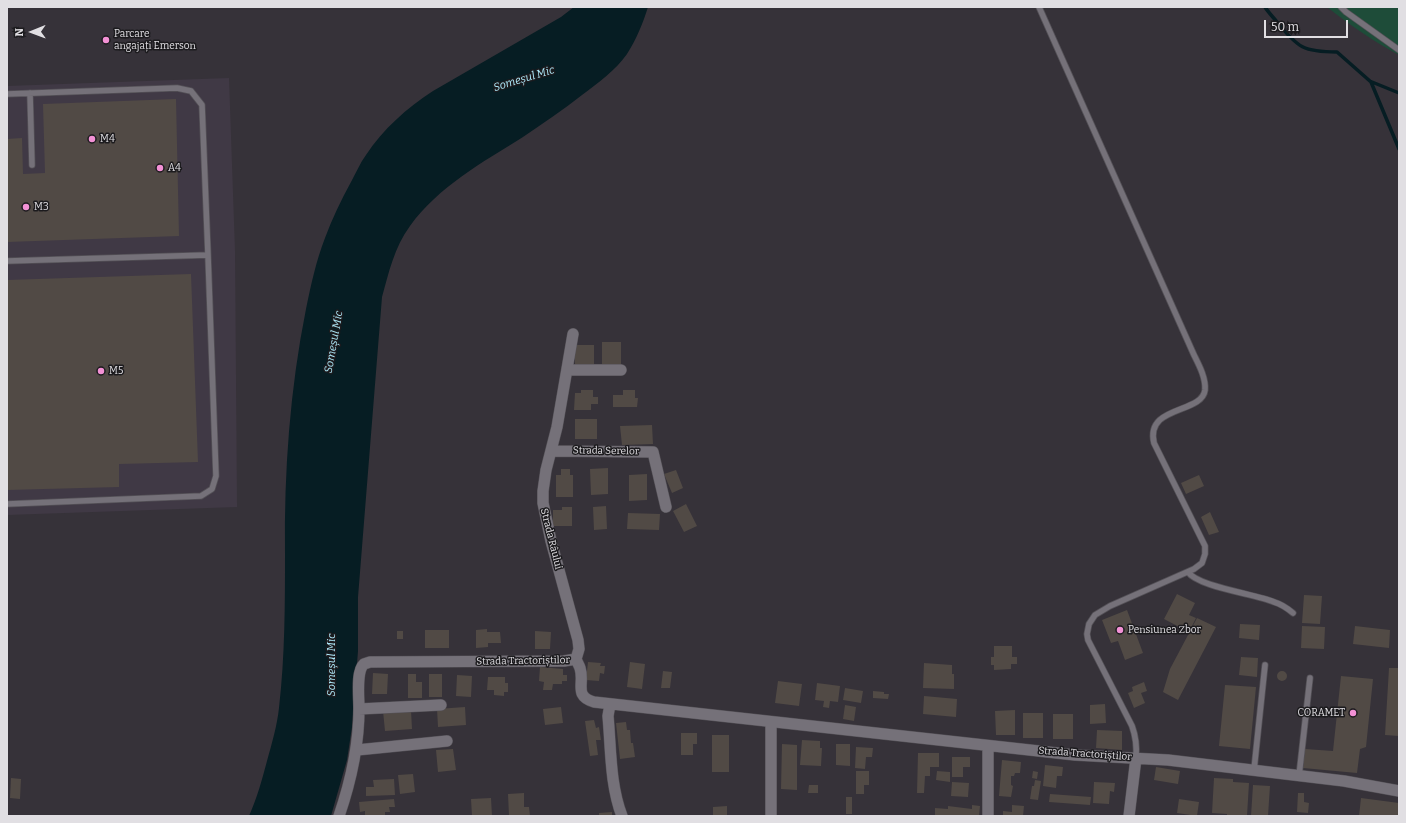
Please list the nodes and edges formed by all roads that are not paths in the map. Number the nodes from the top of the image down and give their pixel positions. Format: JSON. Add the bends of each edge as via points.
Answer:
{"nodes":[{"id":1,"x":1039,"y":7,"type":"edge"},
{"id":2,"x":1341,"y":7,"type":"edge"},
{"id":3,"x":1399,"y":50,"type":"edge"},
{"id":4,"x":30,"y":93,"type":"junction"},
{"id":5,"x":7,"y":94,"type":"edge"},
{"id":6,"x":32,"y":165,"type":"dead end"},
{"id":7,"x":208,"y":255,"type":"junction"},
{"id":8,"x":7,"y":261,"type":"edge"},
{"id":9,"x":573,"y":334,"type":"dead end"},
{"id":10,"x":567,"y":370,"type":"junction"},
{"id":11,"x":621,"y":370,"type":"dead end"},
{"id":12,"x":551,"y":451,"type":"junction"},
{"id":13,"x":7,"y":504,"type":"edge"},
{"id":14,"x":666,"y":507,"type":"dead end"},
{"id":15,"x":1188,"y":572,"type":"junction"},
{"id":16,"x":1293,"y":613,"type":"dead end"},
{"id":17,"x":576,"y":660,"type":"junction"},
{"id":18,"x":1265,"y":665,"type":"dead end"},
{"id":19,"x":1310,"y":678,"type":"dead end"},
{"id":20,"x":610,"y":704,"type":"junction"},
{"id":21,"x":441,"y":705,"type":"dead end"},
{"id":22,"x":360,"y":709,"type":"junction"},
{"id":23,"x":771,"y":722,"type":"junction"},
{"id":24,"x":447,"y":741,"type":"dead end"},
{"id":25,"x":988,"y":746,"type":"junction"},
{"id":26,"x":357,"y":750,"type":"junction"},
{"id":27,"x":1136,"y":758,"type":"junction"},
{"id":28,"x":1254,"y":770,"type":"junction"},
{"id":29,"x":1299,"y":776,"type":"junction"},
{"id":30,"x":1399,"y":791,"type":"edge"},
{"id":31,"x":339,"y":816,"type":"edge"},
{"id":32,"x":622,"y":816,"type":"edge"},
{"id":33,"x":771,"y":816,"type":"edge"},
{"id":34,"x":988,"y":816,"type":"edge"},
{"id":35,"x":1129,"y":816,"type":"edge"}],
"edges":[{"from":1,"to":15,"type":"lane","via":[[1202,374],[1205,390],[1203,398],[1165,416],[1157,423],[1153,436],[1205,546],[1202,562]]},
{"from":2,"to":3,"type":"lane"},
{"from":4,"to":5,"type":"lane"},
{"from":4,"to":6,"type":"lane"},
{"from":4,"to":7,"type":"lane","via":[[177,88],[192,91],[202,105]]},
{"from":7,"to":8,"type":"lane"},
{"from":7,"to":13,"type":"lane","via":[[216,476],[212,489],[201,496]]},
{"from":9,"to":10,"type":"street","name":"Strada Râului"},
{"from":10,"to":11,"type":"street"},
{"from":10,"to":12,"type":"street","name":"Strada Râului"},
{"from":12,"to":14,"type":"street","name":"Strada Serelor","via":[[653,452]]},
{"from":12,"to":17,"type":"street","name":"Strada Râului","via":[[546,470],[543,503],[578,640]]},
{"from":15,"to":16,"type":"lane","via":[[1224,589],[1273,601]]},
{"from":15,"to":27,"type":"lane","via":[[1110,606],[1095,615],[1089,624],[1088,640],[1136,736]]},
{"from":17,"to":20,"type":"street","name":"Strada Tractoriștilor","via":[[581,670],[582,694],[586,700]]},
{"from":17,"to":22,"type":"street","name":"Strada Tractoriștilor","via":[[370,662],[364,664],[360,671]]},
{"from":18,"to":28,"type":"lane"},
{"from":19,"to":29,"type":"lane"},
{"from":20,"to":23,"type":"street","name":"Strada Tractoriștilor"},
{"from":20,"to":32,"type":"street","via":[[608,716],[615,789]]},
{"from":21,"to":22,"type":"street"},
{"from":22,"to":26,"type":"street"},
{"from":23,"to":25,"type":"street","name":"Strada Tractoriștilor"},
{"from":23,"to":33,"type":"street"},
{"from":24,"to":26,"type":"street"},
{"from":25,"to":27,"type":"street","name":"Strada Tractoriștilor"},
{"from":25,"to":34,"type":"street"},
{"from":26,"to":31,"type":"street"},
{"from":27,"to":28,"type":"street","name":"Strada Tractoriștilor"},
{"from":27,"to":35,"type":"street"},
{"from":28,"to":29,"type":"street","name":"Strada Tractoriștilor"},
{"from":29,"to":30,"type":"street","name":"Strada Tractoriștilor"}]}
